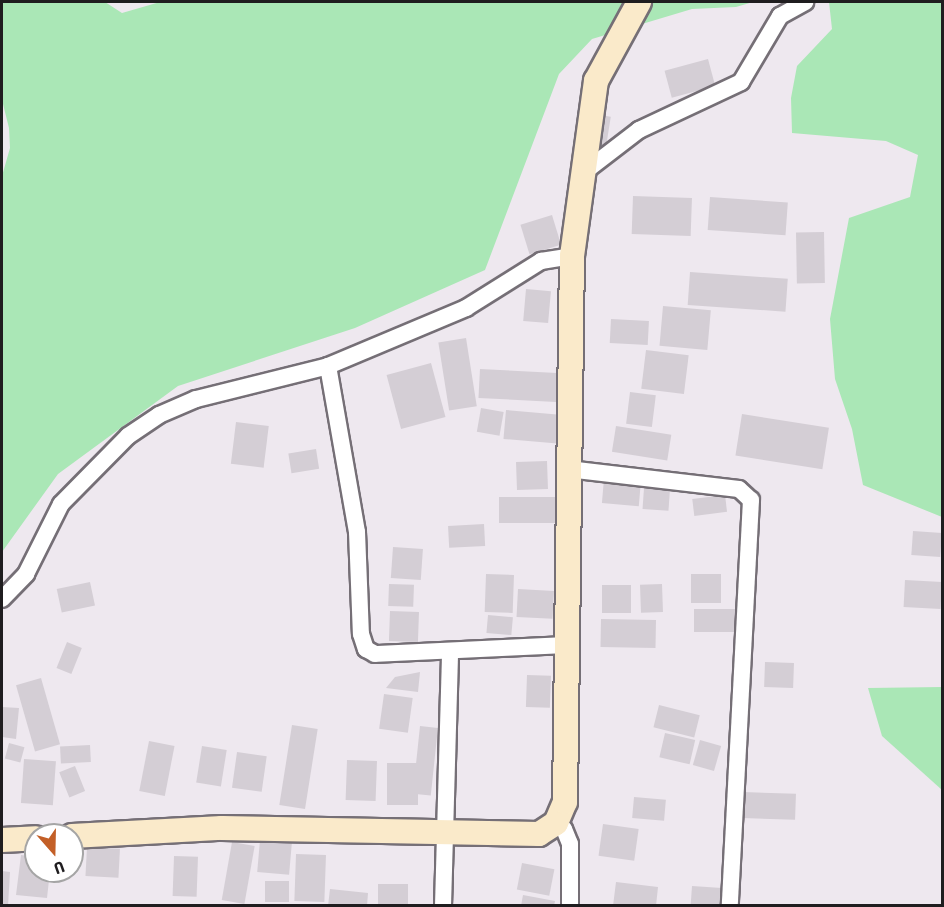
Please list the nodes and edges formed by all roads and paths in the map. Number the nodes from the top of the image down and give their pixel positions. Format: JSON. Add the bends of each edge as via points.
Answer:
{"nodes":[{"id":1,"x":639,"y":2,"type":"edge"},
{"id":2,"x":805,"y":2,"type":"edge"},
{"id":3,"x":583,"y":172,"type":"junction"},
{"id":4,"x":572,"y":255,"type":"junction"},
{"id":5,"x":328,"y":366,"type":"junction"},
{"id":6,"x":568,"y":469,"type":"junction"},
{"id":7,"x":2,"y":600,"type":"edge"},
{"id":8,"x":569,"y":645,"type":"junction"},
{"id":9,"x":450,"y":651,"type":"junction"},
{"id":10,"x":556,"y":823,"type":"junction"},
{"id":11,"x":445,"y":833,"type":"junction"},
{"id":12,"x":84,"y":835,"type":"edge"},
{"id":13,"x":24,"y":839,"type":"edge"},
{"id":14,"x":2,"y":840,"type":"edge"},
{"id":15,"x":442,"y":906,"type":"edge"},
{"id":16,"x":570,"y":906,"type":"edge"},
{"id":17,"x":730,"y":906,"type":"edge"}],
"edges":[{"from":1,"to":3,"type":"main road","via":[[596,81]]},
{"from":2,"to":3,"type":"street","via":[[780,15],[741,82],[639,130]]},
{"from":3,"to":4,"type":"main road"},
{"from":4,"to":5,"type":"street","via":[[541,261],[466,308]]},
{"from":4,"to":6,"type":"main road"},
{"from":5,"to":7,"type":"street","via":[[196,399],[159,415],[128,436],[61,504],[26,574]]},
{"from":5,"to":9,"type":"street","via":[[357,532],[363,641],[375,654]]},
{"from":6,"to":8,"type":"main road"},
{"from":6,"to":17,"type":"street","via":[[739,489],[751,500]]},
{"from":8,"to":9,"type":"street"},
{"from":8,"to":10,"type":"main road","via":[[565,802]]},
{"from":9,"to":11,"type":"street"},
{"from":10,"to":11,"type":"main road","via":[[539,834]]},
{"from":10,"to":16,"type":"street","via":[[564,829],[570,844]]},
{"from":11,"to":12,"type":"main road","via":[[222,828]]},
{"from":11,"to":15,"type":"street"},
{"from":13,"to":14,"type":"main road"}]}
